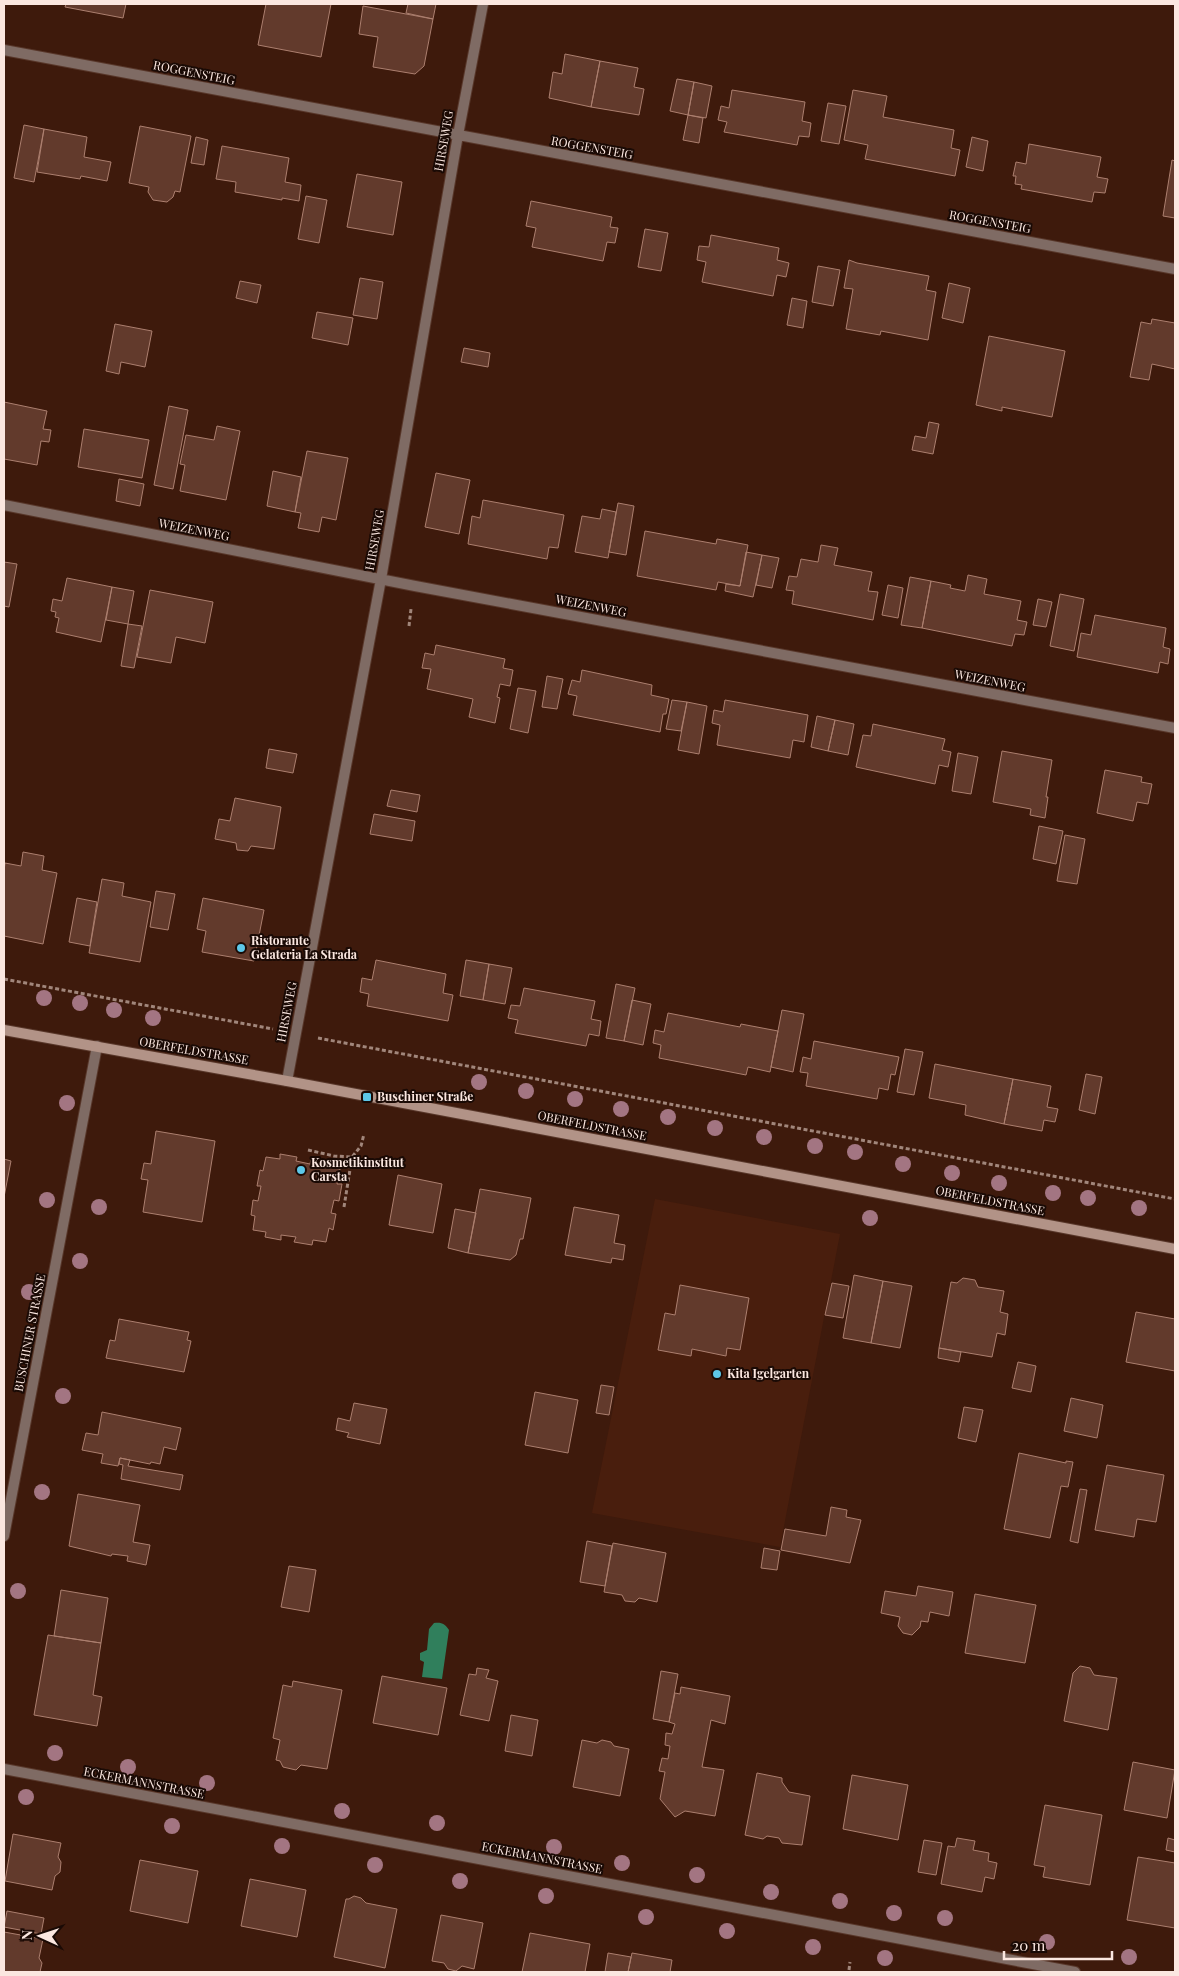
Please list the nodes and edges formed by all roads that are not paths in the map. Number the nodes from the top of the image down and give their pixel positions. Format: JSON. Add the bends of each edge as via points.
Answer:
{"nodes":[{"id":1,"x":483,"y":4,"type":"edge"},
{"id":2,"x":4,"y":50,"type":"edge"},
{"id":3,"x":458,"y":136,"type":"junction"},
{"id":4,"x":1175,"y":269,"type":"edge"},
{"id":5,"x":4,"y":505,"type":"edge"},
{"id":6,"x":381,"y":579,"type":"junction"},
{"id":7,"x":1175,"y":728,"type":"edge"},
{"id":8,"x":4,"y":1030,"type":"edge"},
{"id":9,"x":97,"y":1046,"type":"junction"},
{"id":10,"x":286,"y":1081,"type":"junction"},
{"id":11,"x":1175,"y":1249,"type":"edge"},
{"id":12,"x":4,"y":1536,"type":"edge"},
{"id":13,"x":4,"y":1769,"type":"edge"},
{"id":14,"x":1075,"y":1972,"type":"edge"}],
"edges":[{"from":1,"to":3,"type":"street","name":"HIRSEWEG"},
{"from":2,"to":3,"type":"street","name":"ROGGENSTEIG"},
{"from":3,"to":4,"type":"street","name":"ROGGENSTEIG"},
{"from":3,"to":6,"type":"street","name":"HIRSEWEG"},
{"from":5,"to":6,"type":"street","name":"WEIZENWEG"},
{"from":6,"to":7,"type":"street","name":"WEIZENWEG"},
{"from":6,"to":10,"type":"street","name":"HIRSEWEG"},
{"from":8,"to":9,"type":"street","name":"OBERFELDSTRASSE"},
{"from":9,"to":10,"type":"street","name":"OBERFELDSTRASSE"},
{"from":9,"to":12,"type":"street","name":"BUSCHINER STRASSE"},
{"from":10,"to":11,"type":"street","name":"OBERFELDSTRASSE"},
{"from":13,"to":14,"type":"street","name":"ECKERMANNSTRASSE"}]}
